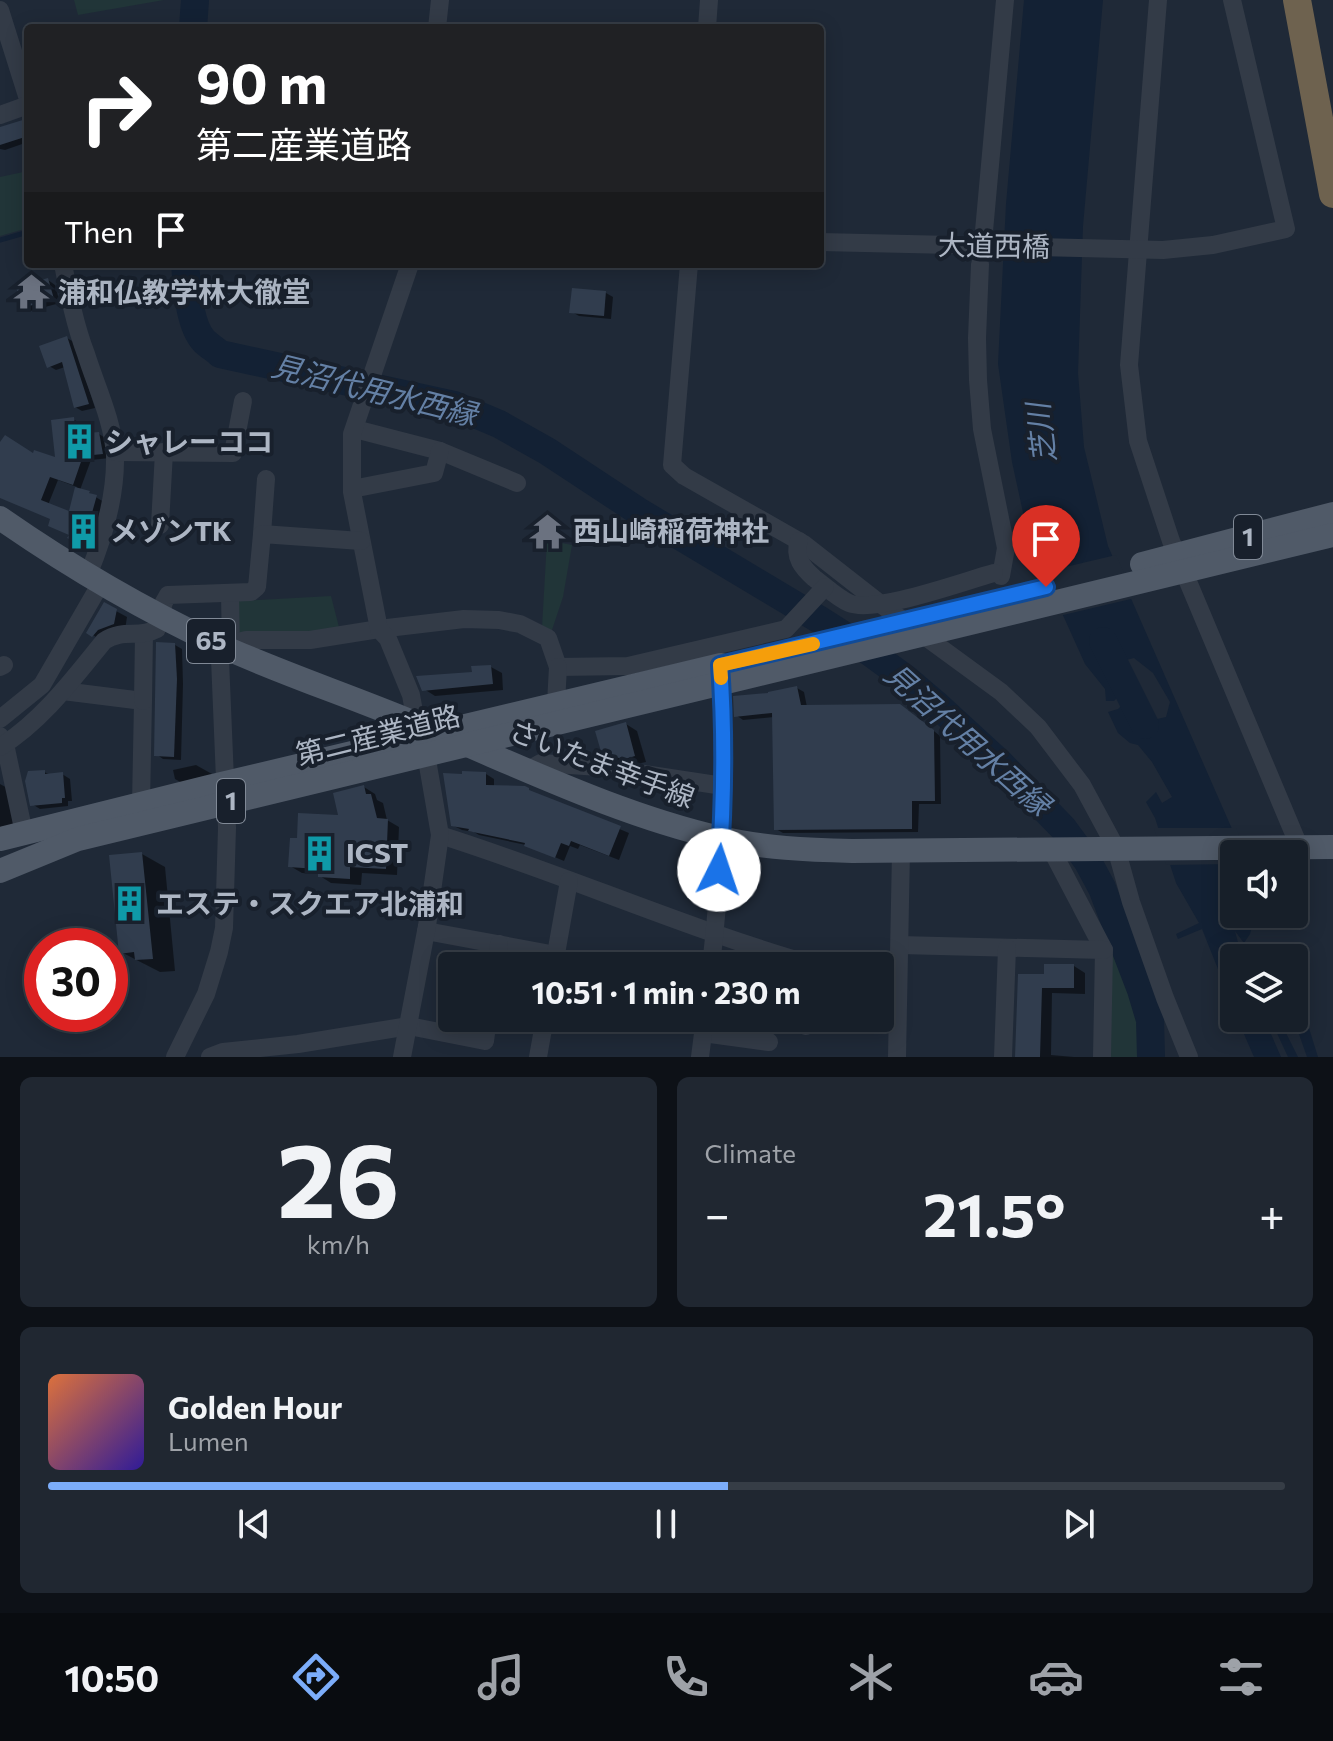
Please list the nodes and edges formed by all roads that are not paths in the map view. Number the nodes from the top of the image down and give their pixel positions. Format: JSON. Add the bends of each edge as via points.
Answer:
{"nodes":[{"id":1,"x":440,"y":0,"type":"edge"},
{"id":2,"x":709,"y":0,"type":"edge"},
{"id":3,"x":1005,"y":0,"type":"edge"},
{"id":4,"x":1158,"y":0,"type":"edge"},
{"id":5,"x":1232,"y":0,"type":"edge"},
{"id":6,"x":1297,"y":0,"type":"edge"},
{"id":7,"x":1309,"y":0,"type":"edge"},
{"id":8,"x":0,"y":10,"type":"edge"},
{"id":9,"x":437,"y":24,"type":"edge"},
{"id":10,"x":707,"y":24,"type":"edge"},
{"id":11,"x":5,"y":44,"type":"edge"},
{"id":12,"x":24,"y":89,"type":"edge"},
{"id":13,"x":1333,"y":98,"type":"edge"},
{"id":14,"x":24,"y":106,"type":"edge"},
{"id":15,"x":0,"y":115,"type":"edge"},
{"id":16,"x":1333,"y":194,"type":"edge"},
{"id":17,"x":984,"y":231,"type":"dead end"},
{"id":18,"x":824,"y":242,"type":"edge"},
{"id":19,"x":980,"y":264,"type":"dead end"},
{"id":20,"x":64,"y":268,"type":"edge"},
{"id":21,"x":409,"y":268,"type":"edge"},
{"id":22,"x":689,"y":268,"type":"edge"},
{"id":23,"x":243,"y":401,"type":"dead end"},
{"id":24,"x":355,"y":429,"type":"junction"},
{"id":25,"x":440,"y":451,"type":"junction"},
{"id":26,"x":115,"y":452,"type":"junction"},
{"id":27,"x":164,"y":452,"type":"junction"},
{"id":28,"x":266,"y":479,"type":"dead end"},
{"id":29,"x":517,"y":483,"type":"dead end"},
{"id":30,"x":352,"y":489,"type":"junction"},
{"id":31,"x":1333,"y":514,"type":"edge"},
{"id":32,"x":0,"y":518,"type":"edge"},
{"id":33,"x":160,"y":525,"type":"dead end"},
{"id":34,"x":262,"y":534,"type":"junction"},
{"id":35,"x":1333,"y":535,"type":"edge"},
{"id":36,"x":361,"y":541,"type":"junction"},
{"id":37,"x":799,"y":541,"type":"junction"},
{"id":38,"x":94,"y":579,"type":"junction"},
{"id":39,"x":825,"y":587,"type":"junction"},
{"id":40,"x":230,"y":594,"type":"junction"},
{"id":41,"x":882,"y":605,"type":"junction"},
{"id":42,"x":152,"y":625,"type":"junction"},
{"id":43,"x":379,"y":629,"type":"junction"},
{"id":44,"x":226,"y":648,"type":"junction"},
{"id":45,"x":820,"y":650,"type":"junction"},
{"id":46,"x":719,"y":664,"type":"junction"},
{"id":47,"x":558,"y":667,"type":"junction"},
{"id":48,"x":63,"y":691,"type":"junction"},
{"id":49,"x":143,"y":701,"type":"junction"},
{"id":50,"x":556,"y":703,"type":"junction"},
{"id":51,"x":0,"y":719,"type":"edge"},
{"id":52,"x":410,"y":721,"type":"junction"},
{"id":53,"x":438,"y":733,"type":"junction"},
{"id":54,"x":2,"y":743,"type":"edge"},
{"id":55,"x":467,"y":744,"type":"junction"},
{"id":56,"x":426,"y":754,"type":"junction"},
{"id":57,"x":528,"y":770,"type":"junction"},
{"id":58,"x":723,"y":786,"type":"junction"},
{"id":59,"x":224,"y":793,"type":"junction"},
{"id":60,"x":141,"y":804,"type":"junction"},
{"id":61,"x":24,"y":833,"type":"junction"},
{"id":62,"x":440,"y":835,"type":"junction"},
{"id":63,"x":0,"y":839,"type":"edge"},
{"id":64,"x":721,"y":839,"type":"junction"},
{"id":65,"x":1288,"y":840,"type":"edge"},
{"id":66,"x":1308,"y":846,"type":"edge"},
{"id":67,"x":1220,"y":847,"type":"edge"},
{"id":68,"x":1333,"y":847,"type":"edge"},
{"id":69,"x":1116,"y":848,"type":"junction"},
{"id":70,"x":1057,"y":849,"type":"junction"},
{"id":71,"x":901,"y":851,"type":"junction"},
{"id":72,"x":0,"y":871,"type":"edge"},
{"id":73,"x":569,"y":881,"type":"junction"},
{"id":74,"x":426,"y":931,"type":"junction"},
{"id":75,"x":714,"y":934,"type":"junction"},
{"id":76,"x":499,"y":944,"type":"junction"},
{"id":77,"x":900,"y":945,"type":"junction"},
{"id":78,"x":1007,"y":948,"type":"junction"},
{"id":79,"x":1104,"y":950,"type":"junction"},
{"id":80,"x":498,"y":952,"type":"edge"},
{"id":81,"x":527,"y":952,"type":"edge"},
{"id":82,"x":556,"y":952,"type":"edge"},
{"id":83,"x":712,"y":952,"type":"edge"},
{"id":84,"x":771,"y":952,"type":"edge"},
{"id":85,"x":894,"y":964,"type":"edge"},
{"id":86,"x":409,"y":1026,"type":"junction"},
{"id":87,"x":894,"y":1028,"type":"edge"},
{"id":88,"x":438,"y":1032,"type":"edge"},
{"id":89,"x":439,"y":1032,"type":"edge"},
{"id":90,"x":486,"y":1032,"type":"edge"},
{"id":91,"x":542,"y":1032,"type":"edge"},
{"id":92,"x":703,"y":1032,"type":"edge"},
{"id":93,"x":731,"y":1032,"type":"edge"},
{"id":94,"x":769,"y":1042,"type":"dead end"},
{"id":95,"x":175,"y":1057,"type":"edge"},
{"id":96,"x":210,"y":1057,"type":"edge"},
{"id":97,"x":402,"y":1057,"type":"edge"},
{"id":98,"x":538,"y":1057,"type":"edge"},
{"id":99,"x":700,"y":1057,"type":"edge"},
{"id":100,"x":897,"y":1057,"type":"edge"},
{"id":101,"x":1003,"y":1057,"type":"edge"},
{"id":102,"x":1102,"y":1057,"type":"edge"},
{"id":103,"x":1189,"y":1057,"type":"edge"}],
"edges":[{"from":1,"to":9,"type":"street"},
{"from":2,"to":10,"type":"street"},
{"from":3,"to":17,"type":"street"},
{"from":4,"to":65,"type":"street","via":[[1129,365],[1138,441],[1167,532]]},
{"from":5,"to":18,"type":"street","name":"大道西橋","via":[[1286,229],[1163,250]]},
{"from":6,"to":16,"type":"highway"},
{"from":7,"to":13,"type":"highway"},
{"from":8,"to":11,"type":"street"},
{"from":11,"to":12,"type":"street"},
{"from":14,"to":15,"type":"street"},
{"from":19,"to":41,"type":"street","via":[[982,429],[1006,548],[997,574]]},
{"from":20,"to":26,"type":"street"},
{"from":21,"to":24,"type":"street"},
{"from":22,"to":37,"type":"street","via":[[672,465]]},
{"from":23,"to":27,"type":"street","via":[[233,453]]},
{"from":24,"to":25,"type":"street"},
{"from":24,"to":30,"type":"street"},
{"from":25,"to":29,"type":"street"},
{"from":25,"to":30,"type":"street","via":[[434,473]]},
{"from":26,"to":27,"type":"street"},
{"from":26,"to":38,"type":"street","via":[[115,477]]},
{"from":27,"to":33,"type":"street"},
{"from":28,"to":34,"type":"street"},
{"from":30,"to":36,"type":"street"},
{"from":31,"to":45,"type":"main road","name":"第二産業道路","number":"1"},
{"from":32,"to":38,"type":"main road","name":"さいたま幸手線","number":"65"},
{"from":34,"to":36,"type":"street"},
{"from":34,"to":40,"type":"street","via":[[257,587]]},
{"from":35,"to":45,"type":"main road","name":"第二産業道路","number":"1"},
{"from":36,"to":43,"type":"street"},
{"from":37,"to":39,"type":"street","via":[[800,563]]},
{"from":37,"to":41,"type":"street"},
{"from":38,"to":42,"type":"main road","name":"さいたま幸手線","number":"65"},
{"from":38,"to":51,"type":"street","via":[[42,685]]},
{"from":39,"to":41,"type":"street","via":[[851,604]]},
{"from":39,"to":46,"type":"street","via":[[786,629]]},
{"from":40,"to":42,"type":"street","via":[[168,595]]},
{"from":40,"to":44,"type":"street"},
{"from":41,"to":69,"type":"street","via":[[1001,692],[1038,727],[1082,785]]},
{"from":42,"to":44,"type":"main road","name":"さいたま幸手線","number":"65"},
{"from":42,"to":48,"type":"street","via":[[104,641]]},
{"from":42,"to":49,"type":"street"},
{"from":43,"to":44,"type":"street","via":[[310,640],[246,640]]},
{"from":43,"to":47,"type":"street","via":[[464,619],[520,624],[548,638]]},
{"from":43,"to":52,"type":"street","via":[[411,695]]},
{"from":44,"to":52,"type":"main road","name":"さいたま幸手線","number":"65"},
{"from":44,"to":59,"type":"street","via":[[220,659]]},
{"from":45,"to":46,"type":"main road","name":"第二産業道路","number":"1"},
{"from":46,"to":47,"type":"street"},
{"from":46,"to":50,"type":"main road","name":"第二産業道路","number":"1"},
{"from":46,"to":55,"type":"main road","name":"第二産業道路","number":"1"},
{"from":46,"to":58,"type":"street"},
{"from":47,"to":50,"type":"street"},
{"from":48,"to":49,"type":"street"},
{"from":48,"to":54,"type":"street","via":[[35,721]]},
{"from":49,"to":60,"type":"street"},
{"from":50,"to":53,"type":"main road","name":"第二産業道路","number":"1"},
{"from":52,"to":53,"type":"main road","name":"さいたま幸手線","number":"65"},
{"from":53,"to":55,"type":"main road","name":"さいたま幸手線","number":"65"},
{"from":53,"to":59,"type":"main road","name":"第二産業道路","number":"1"},
{"from":54,"to":61,"type":"street"},
{"from":55,"to":56,"type":"main road","name":"第二産業道路","number":"1"},
{"from":55,"to":57,"type":"main road","name":"さいたま幸手線","number":"65"},
{"from":56,"to":59,"type":"main road","name":"第二産業道路","number":"1"},
{"from":56,"to":62,"type":"street"},
{"from":57,"to":58,"type":"street","via":[[541,763],[599,767]]},
{"from":57,"to":64,"type":"main road","name":"さいたま幸手線","number":"65","via":[[605,802]]},
{"from":58,"to":64,"type":"street"},
{"from":59,"to":60,"type":"main road","name":"第二産業道路","number":"1"},
{"from":59,"to":72,"type":"main road","name":"第二産業道路","number":"1","via":[[78,839]]},
{"from":59,"to":95,"type":"street","via":[[224,928],[206,994]]},
{"from":60,"to":61,"type":"main road","name":"第二産業道路","number":"1"},
{"from":61,"to":63,"type":"main road","name":"第二産業道路","number":"1"},
{"from":62,"to":73,"type":"street"},
{"from":62,"to":74,"type":"street"},
{"from":64,"to":71,"type":"main road","name":"さいたま幸手線","number":"65","via":[[812,850]]},
{"from":64,"to":75,"type":"street"},
{"from":66,"to":68,"type":"main road","name":"さいたま幸手線","number":"65"},
{"from":67,"to":69,"type":"main road","name":"さいたま幸手線","number":"65"},
{"from":69,"to":70,"type":"main road","name":"さいたま幸手線","number":"65"},
{"from":69,"to":103,"type":"street"},
{"from":70,"to":71,"type":"main road","name":"さいたま幸手線","number":"65"},
{"from":70,"to":79,"type":"street"},
{"from":71,"to":77,"type":"street"},
{"from":73,"to":75,"type":"street"},
{"from":73,"to":82,"type":"street"},
{"from":74,"to":76,"type":"street"},
{"from":74,"to":86,"type":"street"},
{"from":75,"to":83,"type":"street"},
{"from":75,"to":84,"type":"street"},
{"from":76,"to":80,"type":"street"},
{"from":76,"to":81,"type":"street"},
{"from":77,"to":78,"type":"street"},
{"from":77,"to":85,"type":"street"},
{"from":78,"to":79,"type":"street"},
{"from":78,"to":101,"type":"street"},
{"from":79,"to":102,"type":"street"},
{"from":86,"to":88,"type":"street"},
{"from":86,"to":96,"type":"street"},
{"from":86,"to":97,"type":"street"},
{"from":87,"to":100,"type":"street"},
{"from":89,"to":90,"type":"street","via":[[485,1041]]},
{"from":91,"to":98,"type":"street"},
{"from":92,"to":99,"type":"street"},
{"from":93,"to":94,"type":"street"}]}
